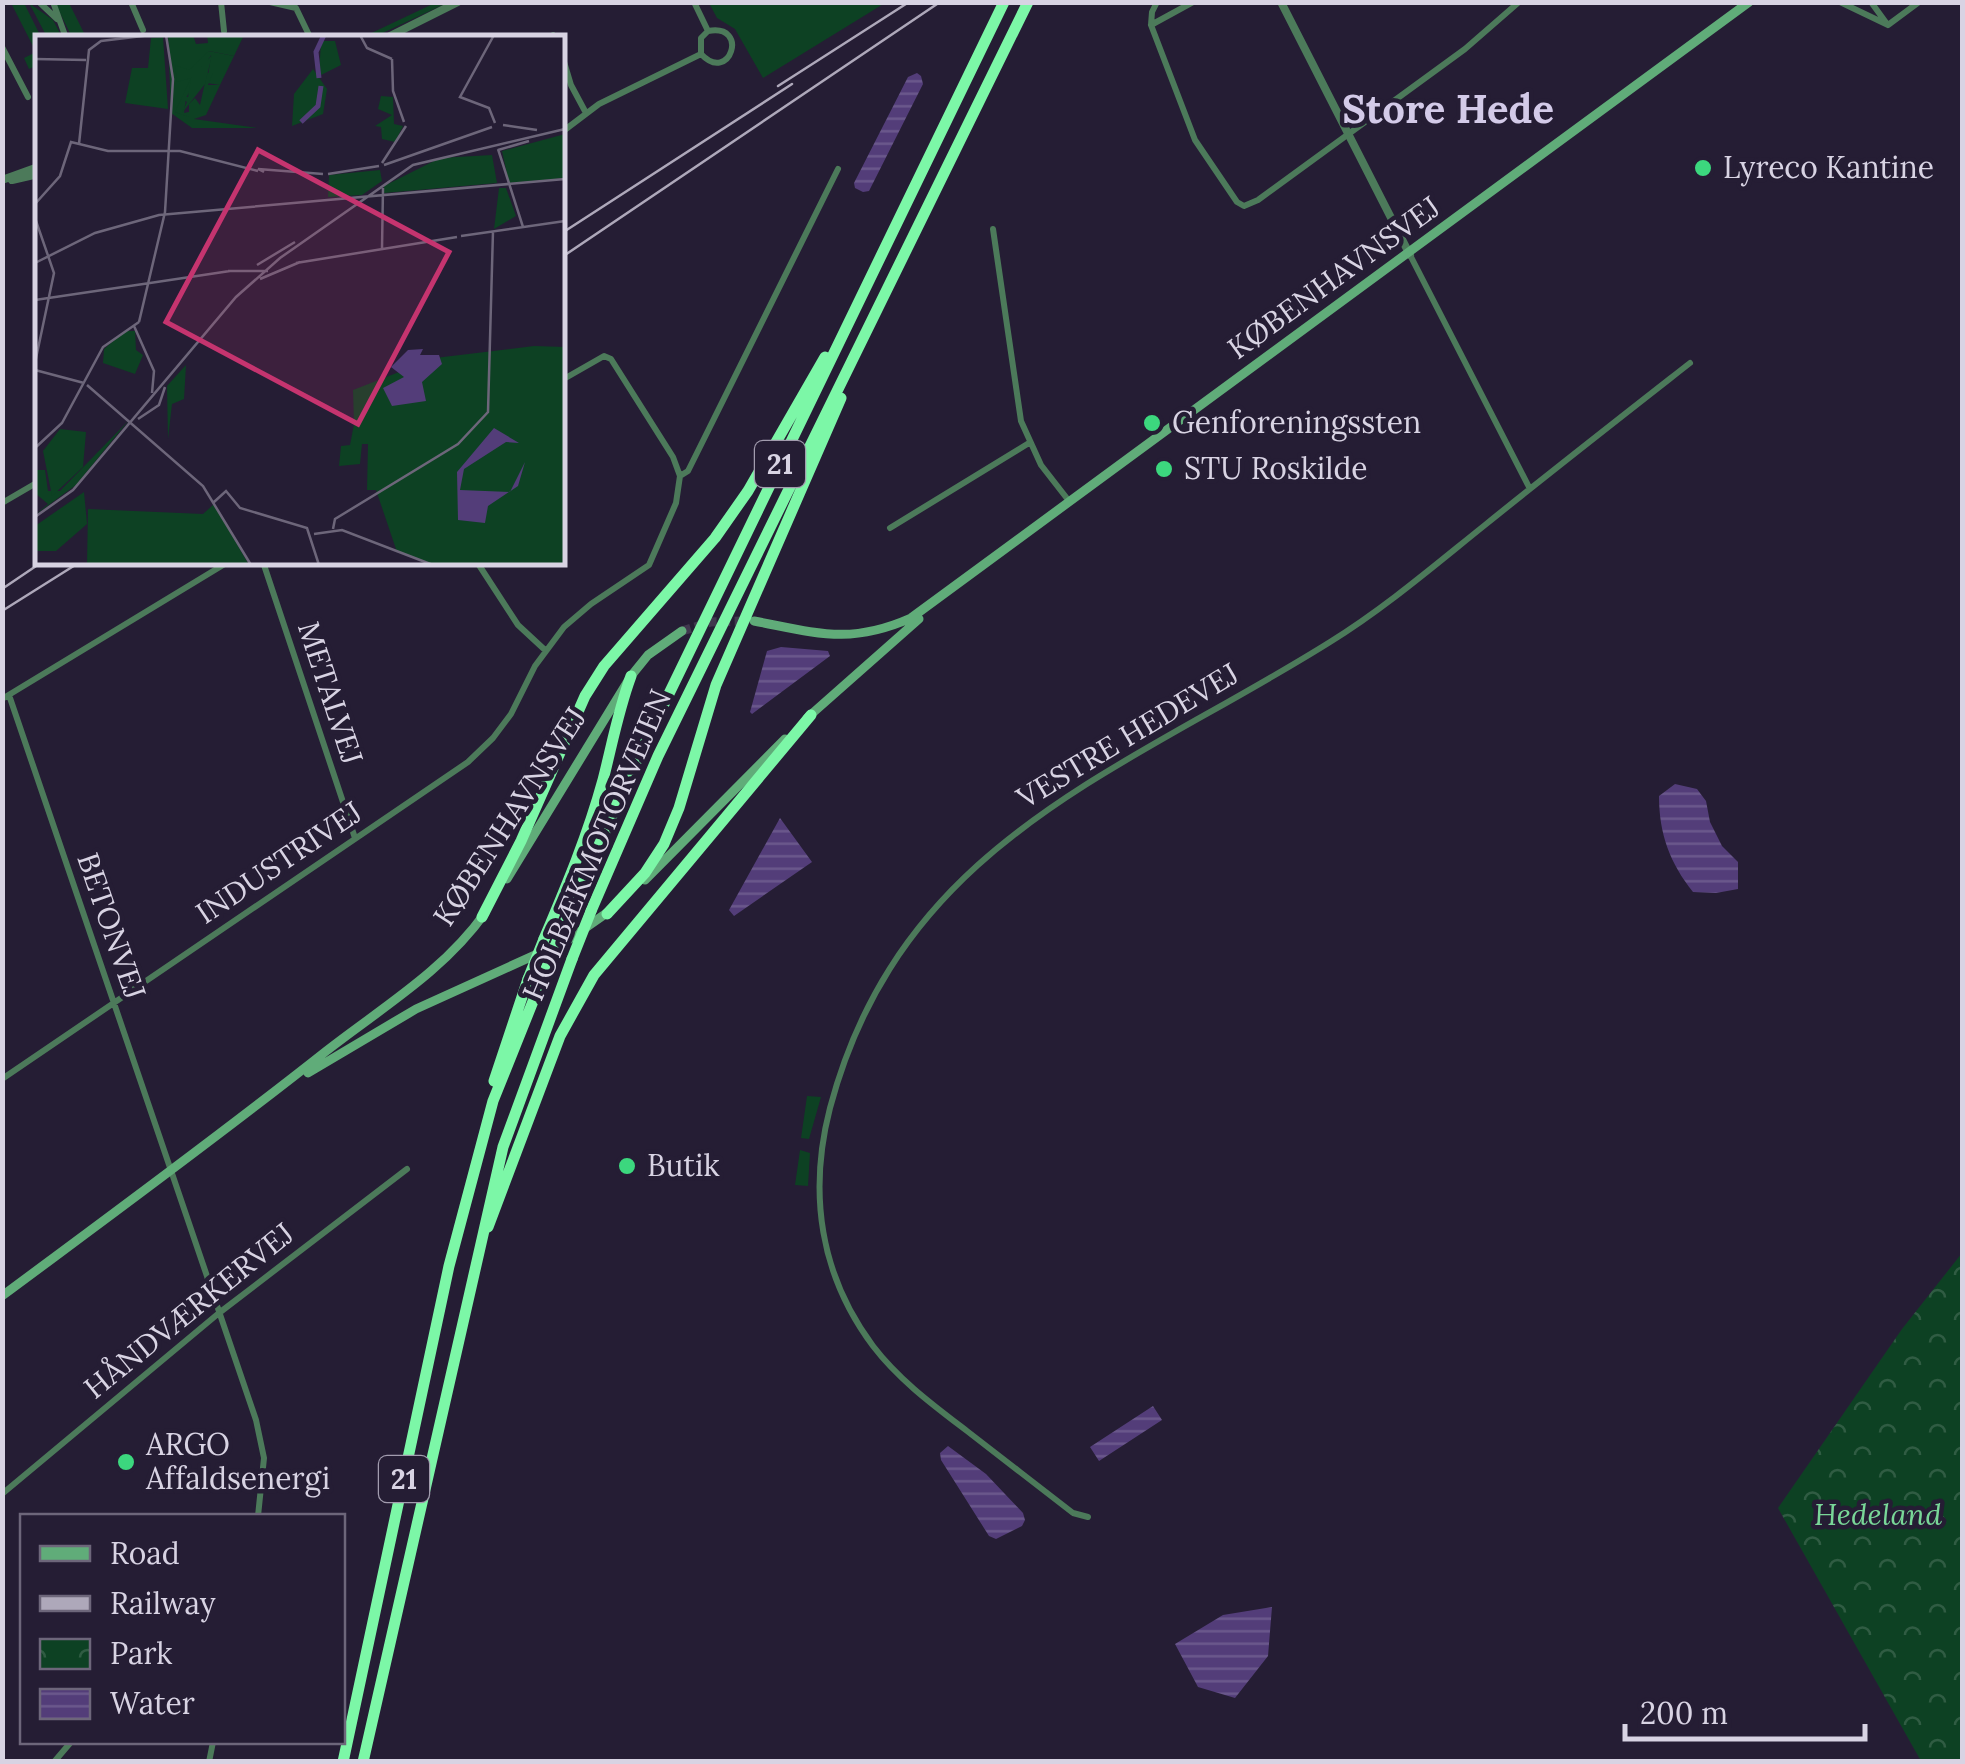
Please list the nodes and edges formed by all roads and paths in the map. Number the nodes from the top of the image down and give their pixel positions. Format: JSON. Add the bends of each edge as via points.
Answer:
{"nodes":[{"id":1,"x":39,"y":2,"type":"edge"},
{"id":2,"x":53,"y":2,"type":"edge"},
{"id":3,"x":131,"y":2,"type":"edge"},
{"id":4,"x":221,"y":2,"type":"edge"},
{"id":5,"x":270,"y":2,"type":"edge"},
{"id":6,"x":458,"y":2,"type":"edge"},
{"id":7,"x":694,"y":2,"type":"edge"},
{"id":8,"x":1004,"y":2,"type":"edge"},
{"id":9,"x":1028,"y":2,"type":"edge"},
{"id":10,"x":1157,"y":2,"type":"edge"},
{"id":11,"x":1193,"y":2,"type":"edge"},
{"id":12,"x":1281,"y":2,"type":"edge"},
{"id":13,"x":1519,"y":2,"type":"edge"},
{"id":14,"x":1749,"y":2,"type":"edge"},
{"id":15,"x":1840,"y":2,"type":"edge"},
{"id":16,"x":1872,"y":2,"type":"edge"},
{"id":17,"x":1919,"y":2,"type":"edge"},
{"id":18,"x":58,"y":20,"type":"junction"},
{"id":19,"x":1151,"y":24,"type":"junction"},
{"id":20,"x":1888,"y":25,"type":"junction"},
{"id":21,"x":143,"y":30,"type":"dead end"},
{"id":22,"x":224,"y":31,"type":"dead end"},
{"id":23,"x":708,"y":31,"type":"junction"},
{"id":24,"x":65,"y":35,"type":"edge"},
{"id":25,"x":309,"y":35,"type":"dead end"},
{"id":26,"x":392,"y":35,"type":"edge"},
{"id":27,"x":2,"y":46,"type":"edge"},
{"id":28,"x":701,"y":54,"type":"junction"},
{"id":29,"x":565,"y":66,"type":"edge"},
{"id":30,"x":28,"y":97,"type":"dead end"},
{"id":31,"x":586,"y":113,"type":"junction"},
{"id":32,"x":565,"y":130,"type":"edge"},
{"id":33,"x":1349,"y":133,"type":"junction"},
{"id":34,"x":838,"y":169,"type":"dead end"},
{"id":35,"x":35,"y":171,"type":"edge"},
{"id":36,"x":2,"y":181,"type":"edge"},
{"id":37,"x":993,"y":229,"type":"dead end"},
{"id":38,"x":1410,"y":255,"type":"junction"},
{"id":39,"x":847,"y":324,"type":"junction"},
{"id":40,"x":859,"y":348,"type":"junction"},
{"id":41,"x":1690,"y":363,"type":"dead end"},
{"id":42,"x":565,"y":378,"type":"edge"},
{"id":43,"x":1029,"y":444,"type":"junction"},
{"id":44,"x":680,"y":476,"type":"junction"},
{"id":45,"x":35,"y":484,"type":"edge"},
{"id":46,"x":1530,"y":488,"type":"junction"},
{"id":47,"x":1070,"y":502,"type":"junction"},
{"id":48,"x":2,"y":503,"type":"edge"},
{"id":49,"x":890,"y":528,"type":"dead end"},
{"id":50,"x":223,"y":565,"type":"edge"},
{"id":51,"x":264,"y":565,"type":"edge"},
{"id":52,"x":480,"y":565,"type":"edge"},
{"id":53,"x":948,"y":594,"type":"junction"},
{"id":54,"x":754,"y":621,"type":"tunnel mouth"},
{"id":55,"x":682,"y":631,"type":"tunnel mouth"},
{"id":56,"x":545,"y":650,"type":"junction"},
{"id":57,"x":631,"y":676,"type":"junction"},
{"id":58,"x":6,"y":698,"type":"edge"},
{"id":59,"x":810,"y":715,"type":"junction"},
{"id":60,"x":355,"y":838,"type":"junction"},
{"id":61,"x":607,"y":914,"type":"junction"},
{"id":62,"x":482,"y":917,"type":"junction"},
{"id":63,"x":113,"y":1003,"type":"junction"},
{"id":64,"x":2,"y":1078,"type":"edge"},
{"id":65,"x":274,"y":1094,"type":"junction"},
{"id":66,"x":407,"y":1169,"type":"dead end"},
{"id":67,"x":170,"y":1171,"type":"junction"},
{"id":68,"x":467,"y":1196,"type":"junction"},
{"id":69,"x":476,"y":1253,"type":"junction"},
{"id":70,"x":2,"y":1296,"type":"edge"},
{"id":71,"x":218,"y":1313,"type":"junction"},
{"id":72,"x":2,"y":1494,"type":"edge"},
{"id":73,"x":258,"y":1514,"type":"edge"},
{"id":74,"x":1088,"y":1517,"type":"dead end"},
{"id":75,"x":343,"y":1762,"type":"edge"},
{"id":76,"x":364,"y":1762,"type":"edge"}],
"edges":[{"from":1,"to":18,"type":"street"},
{"from":2,"to":18,"type":"street"},
{"from":3,"to":21,"type":"street"},
{"from":4,"to":22,"type":"street"},
{"from":5,"to":25,"type":"street","via":[[296,8]]},
{"from":6,"to":26,"type":"street"},
{"from":7,"to":23,"type":"street"},
{"from":8,"to":39,"type":"highway","name":"HOLBÆKMOTORVEJEN","number":"21"},
{"from":9,"to":40,"type":"highway","name":"HOLBÆKMOTORVEJEN","number":"21"},
{"from":10,"to":19,"type":"street"},
{"from":11,"to":19,"type":"street"},
{"from":12,"to":33,"type":"street"},
{"from":13,"to":33,"type":"street"},
{"from":14,"to":38,"type":"main road","name":"KØBENHAVNSVEJ"},
{"from":15,"to":20,"type":"street"},
{"from":16,"to":20,"type":"street"},
{"from":17,"to":20,"type":"street"},
{"from":18,"to":24,"type":"street"},
{"from":19,"to":33,"type":"street","via":[[1195,140],[1244,206]]},
{"from":23,"to":28,"type":"street"},
{"from":23,"to":28,"type":"street","via":[[727,34],[732,52],[717,63]]},
{"from":27,"to":30,"type":"street"},
{"from":28,"to":31,"type":"street"},
{"from":29,"to":31,"type":"street"},
{"from":31,"to":32,"type":"street"},
{"from":33,"to":38,"type":"street"},
{"from":34,"to":44,"type":"street","name":"INDUSTRIVEJ"},
{"from":35,"to":36,"type":"street"},
{"from":37,"to":43,"type":"street"},
{"from":38,"to":46,"type":"street"},
{"from":38,"to":47,"type":"main road","name":"KØBENHAVNSVEJ"},
{"from":39,"to":62,"type":"highway","via":[[715,538],[584,696]]},
{"from":39,"to":68,"type":"highway","name":"HOLBÆKMOTORVEJEN","number":"21","bridge":true,"via":[[632,768],[493,1101]]},
{"from":40,"to":61,"type":"highway","via":[[716,685],[664,844]]},
{"from":40,"to":69,"type":"highway","name":"HOLBÆKMOTORVEJEN","number":"21","bridge":true,"via":[[658,756],[591,911],[502,1147]]},
{"from":41,"to":46,"type":"street","name":"VESTRE HEDEVEJ"},
{"from":42,"to":44,"type":"street","via":[[595,358],[611,358]]},
{"from":43,"to":47,"type":"street"},
{"from":43,"to":49,"type":"street"},
{"from":44,"to":56,"type":"street","name":"INDUSTRIVEJ","via":[[676,503],[649,565],[591,604]]},
{"from":45,"to":48,"type":"street"},
{"from":46,"to":74,"type":"street","name":"VESTRE HEDEVEJ","via":[[1334,640],[1018,828],[926,919],[859,1026],[829,1111],[817,1181],[826,1253],[843,1297],[876,1351],[920,1395],[1073,1513]]},
{"from":47,"to":53,"type":"main road","name":"KØBENHAVNSVEJ"},
{"from":50,"to":58,"type":"street"},
{"from":51,"to":60,"type":"street","name":"METALVEJ"},
{"from":52,"to":56,"type":"street","via":[[518,625]]},
{"from":53,"to":54,"type":"main road","name":"KØBENHAVNSVEJ","via":[[912,618],[860,635]]},
{"from":53,"to":59,"type":"main road","name":"KØBENHAVNSVEJ"},
{"from":55,"to":57,"type":"main road","name":"KØBENHAVNSVEJ","via":[[648,654]]},
{"from":56,"to":60,"type":"street","name":"INDUSTRIVEJ","via":[[489,743]]},
{"from":57,"to":62,"type":"main road","name":"KØBENHAVNSVEJ"},
{"from":57,"to":68,"type":"highway","bridge":true,"via":[[582,849],[528,979],[472,1152]]},
{"from":58,"to":63,"type":"street","name":"BETONVEJ"},
{"from":59,"to":61,"type":"main road","name":"KØBENHAVNSVEJ"},
{"from":59,"to":69,"type":"highway","via":[[594,975],[560,1036]]},
{"from":60,"to":63,"type":"street","name":"INDUSTRIVEJ"},
{"from":61,"to":65,"type":"main road","name":"KØBENHAVNSVEJ","via":[[568,940],[416,1009]]},
{"from":62,"to":65,"type":"main road","name":"KØBENHAVNSVEJ","via":[[448,958]]},
{"from":63,"to":64,"type":"street","name":"INDUSTRIVEJ"},
{"from":63,"to":67,"type":"street","name":"BETONVEJ"},
{"from":65,"to":67,"type":"main road","name":"KØBENHAVNSVEJ"},
{"from":66,"to":71,"type":"street","name":"HÅNDVÆRKERVEJ"},
{"from":67,"to":70,"type":"main road","name":"KØBENHAVNSVEJ"},
{"from":67,"to":71,"type":"street","name":"BETONVEJ"},
{"from":68,"to":75,"type":"highway","name":"HOLBÆKMOTORVEJEN","number":"21"},
{"from":69,"to":76,"type":"highway","name":"HOLBÆKMOTORVEJEN","number":"21"},
{"from":71,"to":72,"type":"street","name":"HÅNDVÆRKERVEJ"},
{"from":71,"to":73,"type":"street","name":"BETONVEJ","via":[[261,1439]]}]}
